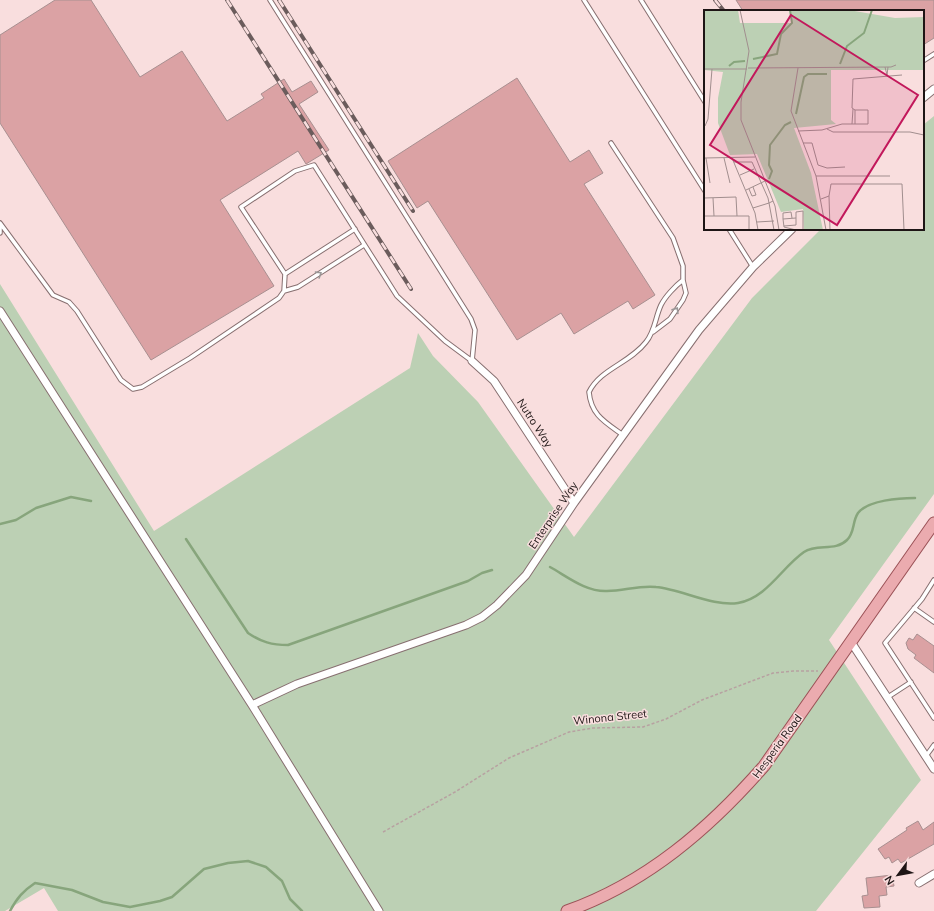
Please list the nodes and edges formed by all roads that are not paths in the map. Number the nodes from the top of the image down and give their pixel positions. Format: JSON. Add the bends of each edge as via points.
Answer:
{"nodes":[{"id":1,"x":270,"y":0,"type":"edge"},
{"id":2,"x":584,"y":0,"type":"edge"},
{"id":3,"x":641,"y":0,"type":"edge"},
{"id":4,"x":934,"y":54,"type":"edge"},
{"id":5,"x":924,"y":60,"type":"edge"},
{"id":6,"x":934,"y":88,"type":"edge"},
{"id":7,"x":924,"y":97,"type":"edge"},
{"id":8,"x":704,"y":100,"type":"edge"},
{"id":9,"x":611,"y":143,"type":"dead end"},
{"id":10,"x":704,"y":189,"type":"edge"},
{"id":11,"x":1,"y":224,"type":"edge"},
{"id":12,"x":355,"y":229,"type":"junction"},
{"id":13,"x":730,"y":230,"type":"edge"},
{"id":14,"x":791,"y":230,"type":"edge"},
{"id":15,"x":0,"y":233,"type":"edge"},
{"id":16,"x":364,"y":245,"type":"junction"},
{"id":17,"x":753,"y":267,"type":"junction"},
{"id":18,"x":285,"y":274,"type":"junction"},
{"id":19,"x":683,"y":280,"type":"junction"},
{"id":20,"x":284,"y":291,"type":"junction"},
{"id":21,"x":0,"y":311,"type":"edge"},
{"id":22,"x":653,"y":332,"type":"junction"},
{"id":23,"x":472,"y":360,"type":"junction"},
{"id":24,"x":623,"y":436,"type":"junction"},
{"id":25,"x":574,"y":503,"type":"junction"},
{"id":26,"x":934,"y":524,"type":"edge"},
{"id":27,"x":934,"y":580,"type":"edge"},
{"id":28,"x":914,"y":608,"type":"junction"},
{"id":29,"x":934,"y":622,"type":"edge"},
{"id":30,"x":851,"y":642,"type":"junction"},
{"id":31,"x":911,"y":682,"type":"junction"},
{"id":32,"x":888,"y":697,"type":"junction"},
{"id":33,"x":252,"y":705,"type":"junction"},
{"id":34,"x":934,"y":718,"type":"edge"},
{"id":35,"x":934,"y":744,"type":"edge"},
{"id":36,"x":926,"y":756,"type":"junction"},
{"id":37,"x":934,"y":769,"type":"edge"},
{"id":38,"x":934,"y":874,"type":"edge"},
{"id":39,"x":919,"y":883,"type":"dead end"},
{"id":40,"x":379,"y":911,"type":"edge"},
{"id":41,"x":567,"y":911,"type":"edge"}],
"edges":[{"from":1,"to":23,"type":"lane","via":[[471,319],[475,330]]},
{"from":2,"to":10,"type":"lane"},
{"from":3,"to":8,"type":"lane"},
{"from":4,"to":5,"type":"lane"},
{"from":6,"to":7,"type":"street"},
{"from":9,"to":19,"type":"lane","via":[[673,238],[683,266]]},
{"from":11,"to":15,"type":"lane"},
{"from":11,"to":20,"type":"lane","via":[[53,296],[69,302],[77,311],[121,380],[133,389],[142,387],[190,358],[279,298]]},
{"from":12,"to":16,"type":"lane"},
{"from":12,"to":18,"type":"lane"},
{"from":12,"to":18,"type":"lane","via":[[314,165],[295,171],[241,207]]},
{"from":13,"to":17,"type":"lane"},
{"from":14,"to":17,"type":"street","name":"Enterprise Way"},
{"from":20,"to":16,"type":"lane","one_way":true,"via":[[298,287]]},
{"from":16,"to":23,"type":"lane","via":[[404,304],[456,350]]},
{"from":17,"to":24,"type":"street","name":"Enterprise Way","via":[[698,330]]},
{"from":18,"to":20,"type":"lane"},
{"from":19,"to":22,"type":"lane","via":[[661,305]]},
{"from":22,"to":19,"type":"lane","one_way":true,"via":[[670,319],[683,300],[686,293]]},
{"from":21,"to":33,"type":"street"},
{"from":22,"to":24,"type":"lane","via":[[636,354],[598,378],[589,392],[591,406],[597,415]]},
{"from":23,"to":25,"type":"street","name":"Nutro Way","via":[[494,381]]},
{"from":24,"to":25,"type":"street","name":"Enterprise Way"},
{"from":25,"to":33,"type":"street","name":"Enterprise Way","via":[[526,575],[482,617],[466,626],[296,684]]},
{"from":26,"to":30,"type":"main road","name":"Hesperia Road"},
{"from":27,"to":28,"type":"lane"},
{"from":28,"to":29,"type":"lane"},
{"from":28,"to":31,"type":"lane","via":[[886,643]]},
{"from":30,"to":32,"type":"street"},
{"from":30,"to":41,"type":"main road","name":"Hesperia Road","via":[[764,766],[704,829],[645,874]]},
{"from":31,"to":32,"type":"lane"},
{"from":31,"to":34,"type":"lane"},
{"from":32,"to":36,"type":"street"},
{"from":33,"to":40,"type":"street"},
{"from":35,"to":36,"type":"lane"},
{"from":36,"to":37,"type":"street"},
{"from":38,"to":39,"type":"street"}]}
